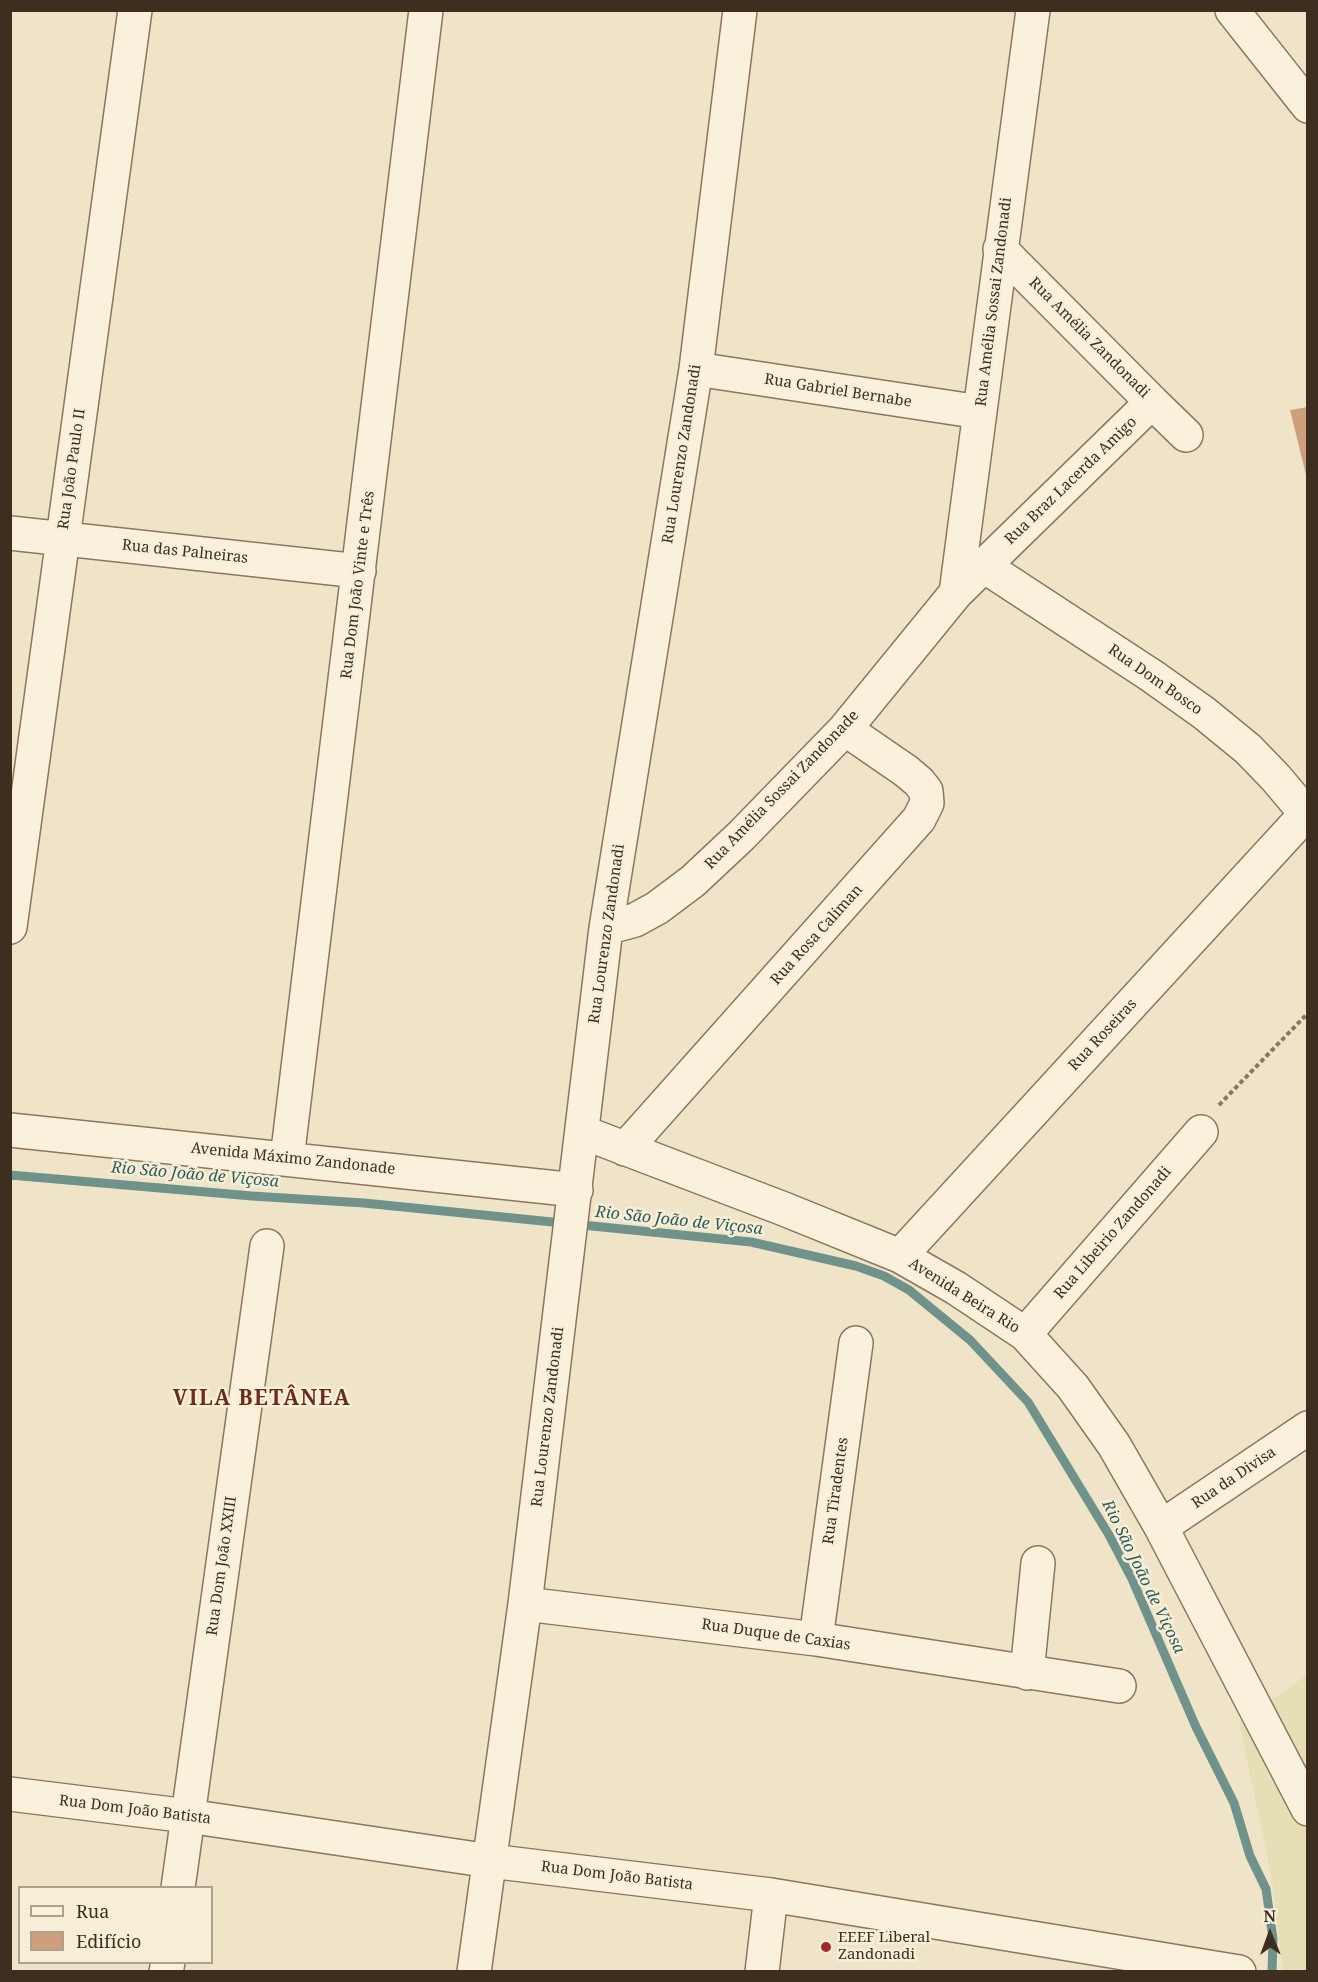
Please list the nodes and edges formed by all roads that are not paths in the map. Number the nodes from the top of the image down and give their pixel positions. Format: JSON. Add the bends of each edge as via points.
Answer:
{"nodes":[{"id":1,"x":135,"y":10,"type":"edge"},
{"id":2,"x":426,"y":10,"type":"edge"},
{"id":3,"x":740,"y":10,"type":"edge"},
{"id":4,"x":1033,"y":10,"type":"edge"},
{"id":5,"x":1233,"y":10,"type":"edge"},
{"id":6,"x":1308,"y":106,"type":"edge"},
{"id":7,"x":1000,"y":249,"type":"junction"},
{"id":8,"x":696,"y":369,"type":"junction"},
{"id":9,"x":1152,"y":402,"type":"junction"},
{"id":10,"x":980,"y":412,"type":"junction"},
{"id":11,"x":1186,"y":435,"type":"dead end"},
{"id":12,"x":10,"y":533,"type":"edge"},
{"id":13,"x":63,"y":539,"type":"junction"},
{"id":14,"x":984,"y":566,"type":"junction"},
{"id":15,"x":359,"y":571,"type":"junction"},
{"id":16,"x":957,"y":593,"type":"junction"},
{"id":17,"x":845,"y":729,"type":"junction"},
{"id":18,"x":1307,"y":815,"type":"edge"},
{"id":19,"x":10,"y":927,"type":"edge"},
{"id":20,"x":606,"y":928,"type":"junction"},
{"id":21,"x":1208,"y":1120,"type":"road end"},
{"id":22,"x":10,"y":1130,"type":"edge"},
{"id":23,"x":582,"y":1132,"type":"junction"},
{"id":24,"x":625,"y":1149,"type":"junction"},
{"id":25,"x":287,"y":1159,"type":"junction"},
{"id":26,"x":574,"y":1202,"type":"junction"},
{"id":27,"x":267,"y":1245,"type":"dead end"},
{"id":28,"x":900,"y":1256,"type":"junction"},
{"id":29,"x":1025,"y":1334,"type":"junction"},
{"id":30,"x":856,"y":1343,"type":"dead end"},
{"id":31,"x":1308,"y":1428,"type":"edge"},
{"id":32,"x":1161,"y":1527,"type":"junction"},
{"id":33,"x":1038,"y":1563,"type":"dead end"},
{"id":34,"x":525,"y":1604,"type":"junction"},
{"id":35,"x":816,"y":1639,"type":"junction"},
{"id":36,"x":1027,"y":1673,"type":"junction"},
{"id":37,"x":1119,"y":1686,"type":"dead end"},
{"id":38,"x":10,"y":1794,"type":"edge"},
{"id":39,"x":1308,"y":1809,"type":"edge"},
{"id":40,"x":188,"y":1816,"type":"junction"},
{"id":41,"x":490,"y":1861,"type":"junction"},
{"id":42,"x":178,"y":1886,"type":"edge"},
{"id":43,"x":771,"y":1895,"type":"junction"},
{"id":44,"x":474,"y":1971,"type":"edge"},
{"id":45,"x":762,"y":1971,"type":"edge"},
{"id":46,"x":1227,"y":1971,"type":"edge"}],
"edges":[{"from":1,"to":13,"type":"street","name":"Rua João Paulo II"},
{"from":2,"to":15,"type":"street","name":"Rua Dom João Vinte e Três"},
{"from":3,"to":8,"type":"street","name":"Rua Lourenzo Zandonadi"},
{"from":4,"to":7,"type":"street","name":"Rua Amélia Sossai Zandonadi"},
{"from":5,"to":6,"type":"street"},
{"from":7,"to":9,"type":"street","name":"Rua Amélia Zandonadi"},
{"from":7,"to":10,"type":"street","name":"Rua Amélia Sossai Zandonadi"},
{"from":8,"to":10,"type":"street","name":"Rua Gabriel Bernabe"},
{"from":8,"to":20,"type":"street","name":"Rua Lourenzo Zandonadi"},
{"from":9,"to":11,"type":"street"},
{"from":9,"to":14,"type":"street","name":"Rua Braz Lacerda Amigo"},
{"from":10,"to":16,"type":"street","name":"Rua Amélia Sossai Zandonadi"},
{"from":12,"to":13,"type":"street","name":"Rua das Palneiras"},
{"from":13,"to":15,"type":"street","name":"Rua das Palneiras"},
{"from":13,"to":19,"type":"street","name":"Rua João Paulo II"},
{"from":14,"to":16,"type":"street","name":"Rua Braz Lacerda Amigo"},
{"from":14,"to":18,"type":"street","name":"Rua Dom Bosco","via":[[1204,713],[1248,749]]},
{"from":15,"to":25,"type":"street","name":"Rua Dom João Vinte e Três"},
{"from":16,"to":17,"type":"street","name":"Rua Amélia Sossai Zandonade"},
{"from":17,"to":20,"type":"street","name":"Rua Amélia Sossai Zandonade","via":[[693,881],[635,920]]},
{"from":17,"to":24,"type":"street","name":"Rua Rosa Caliman","via":[[919,782],[926,791],[927,803],[919,819]]},
{"from":18,"to":28,"type":"street","name":"Rua Roseiras"},
{"from":20,"to":23,"type":"street","name":"Rua Lourenzo Zandonadi"},
{"from":21,"to":29,"type":"street","name":"Rua Libeirio Zandonadi"},
{"from":22,"to":25,"type":"street","name":"Avenida Máximo Zandonade"},
{"from":23,"to":24,"type":"street","name":"Avenida Beira Rio"},
{"from":23,"to":26,"type":"street","name":"Rua Lourenzo Zandonadi"},
{"from":24,"to":28,"type":"street","name":"Avenida Beira Rio"},
{"from":25,"to":26,"type":"street","name":"Avenida Máximo Zandonade"},
{"from":26,"to":34,"type":"street","name":"Rua Lourenzo Zandonadi"},
{"from":27,"to":40,"type":"street","name":"Rua Dom João XXIII"},
{"from":28,"to":29,"type":"street","name":"Avenida Beira Rio"},
{"from":29,"to":32,"type":"street","name":"Avenida Beira Rio","via":[[1073,1387],[1114,1445]]},
{"from":30,"to":35,"type":"street","name":"Rua Tiradentes"},
{"from":31,"to":32,"type":"street","name":"Rua da Divisa"},
{"from":32,"to":39,"type":"street","name":"Avenida Beira Rio"},
{"from":33,"to":36,"type":"street"},
{"from":34,"to":35,"type":"street","name":"Rua Duque de Caxias"},
{"from":34,"to":41,"type":"street","name":"Rua Lourenzo Zandonadi"},
{"from":35,"to":36,"type":"street","name":"Rua Duque de Caxias"},
{"from":36,"to":37,"type":"street","name":"Rua Duque de Caxias"},
{"from":38,"to":40,"type":"street","name":"Rua Dom João Batista"},
{"from":40,"to":41,"type":"street","name":"Rua Dom João Batista"},
{"from":40,"to":42,"type":"street","name":"Rua Dom João XXIII"},
{"from":41,"to":43,"type":"street","name":"Rua Dom João Batista"},
{"from":41,"to":44,"type":"street","name":"Rua Lourenzo Zandonadi"},
{"from":43,"to":45,"type":"street"},
{"from":43,"to":46,"type":"street","name":"Rua Dom João Batista"}]}
